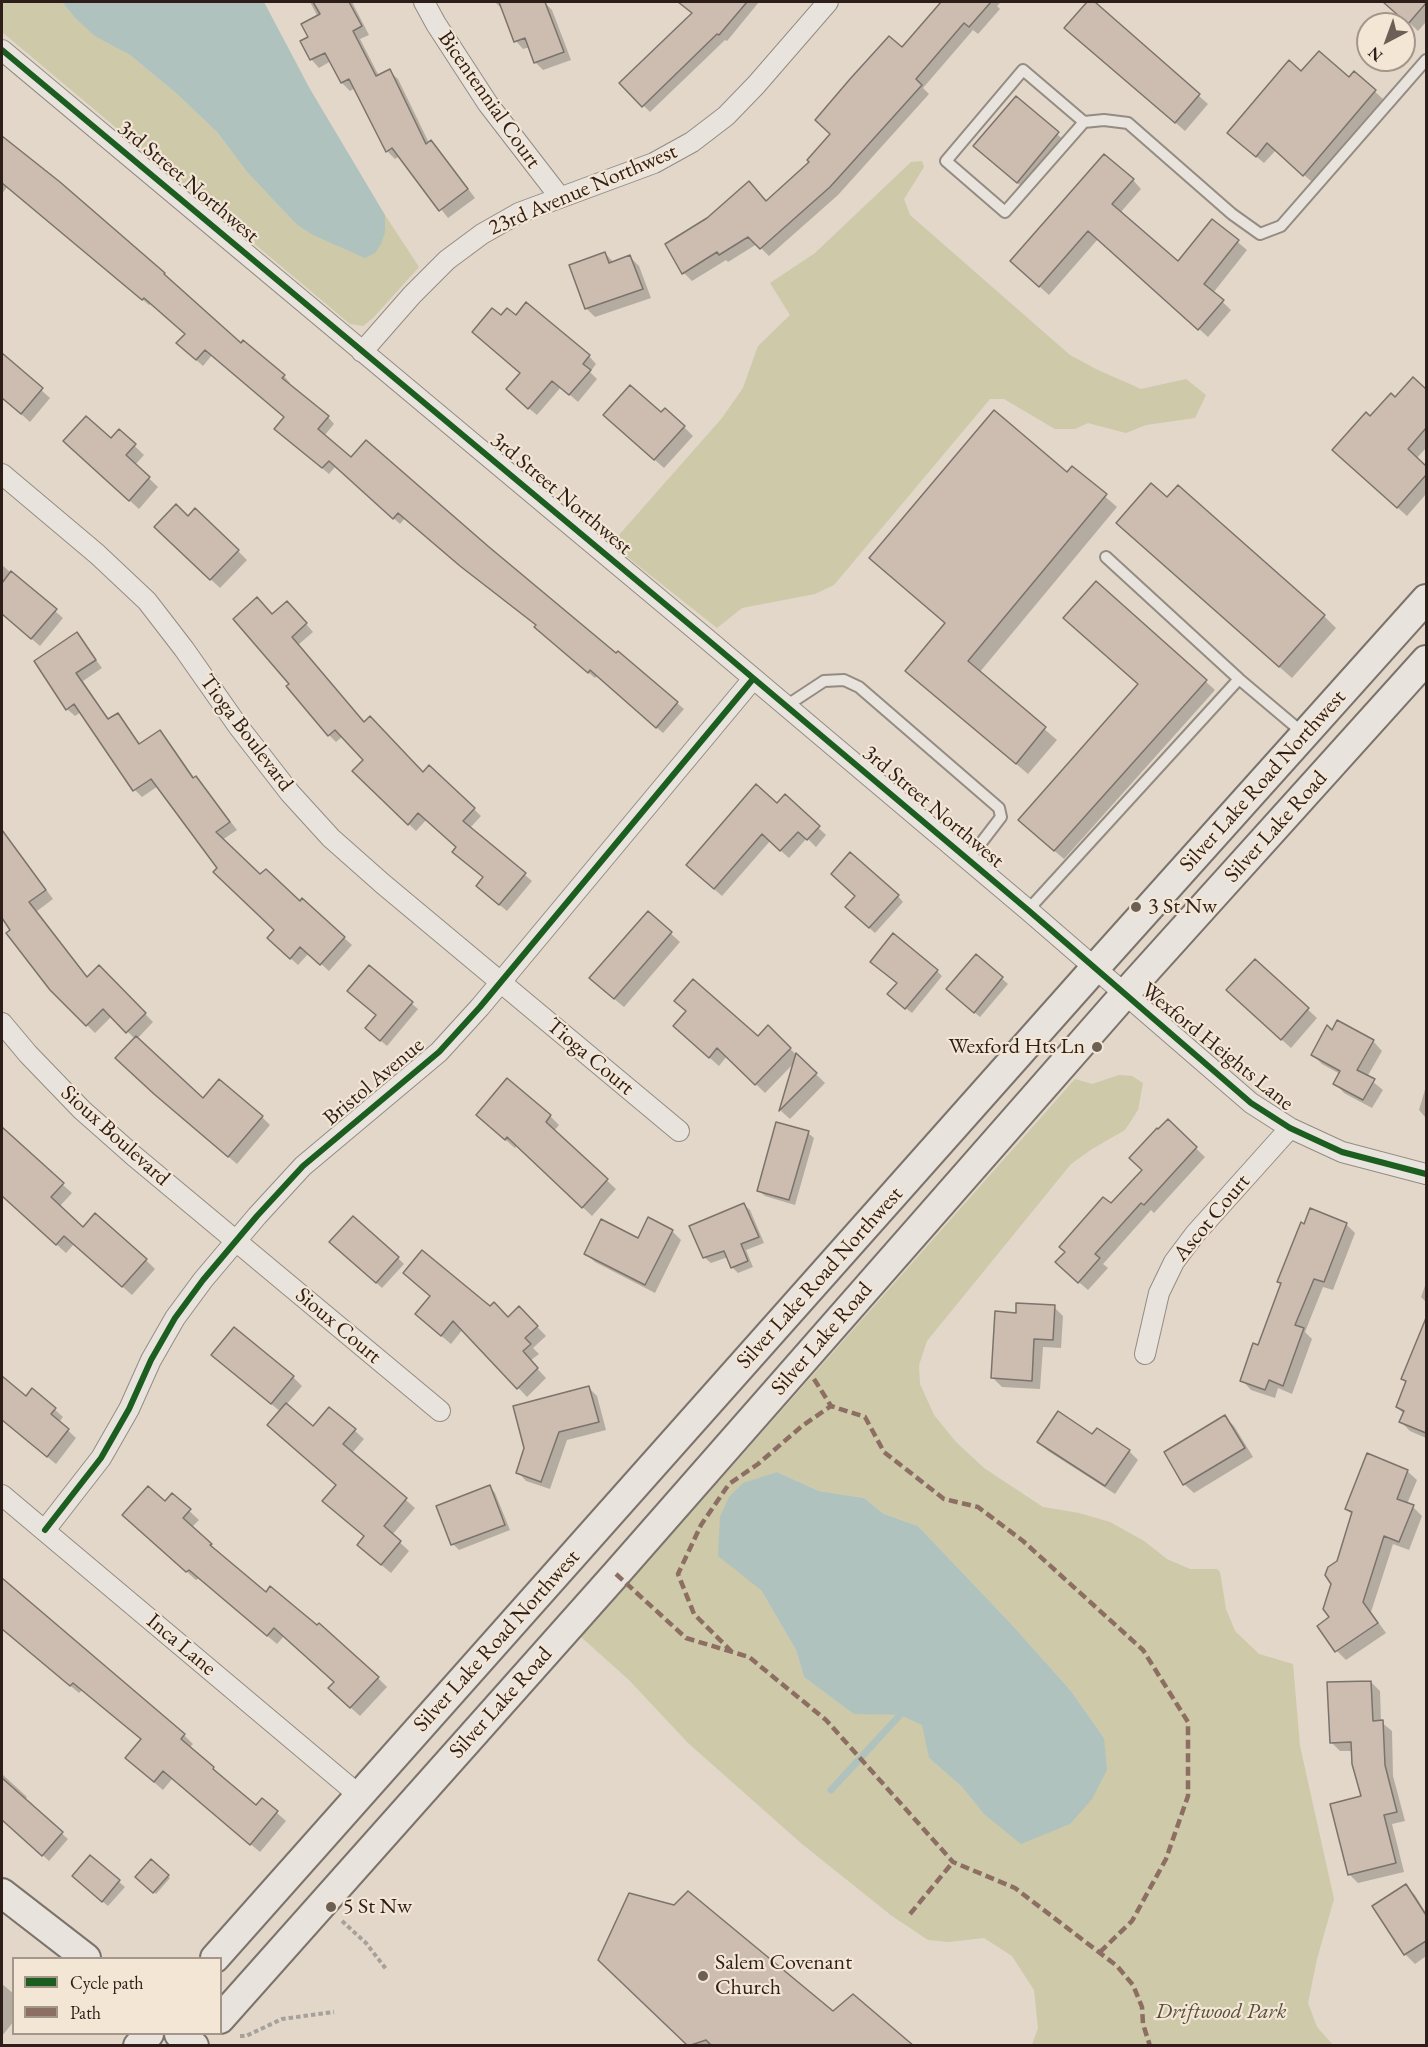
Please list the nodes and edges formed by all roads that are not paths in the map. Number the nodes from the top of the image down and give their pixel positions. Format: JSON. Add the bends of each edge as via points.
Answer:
{"nodes":[{"id":1,"x":424,"y":2,"type":"edge"},
{"id":2,"x":828,"y":2,"type":"edge"},
{"id":3,"x":2,"y":50,"type":"edge"},
{"id":4,"x":1426,"y":60,"type":"edge"},
{"id":5,"x":1084,"y":122,"type":"junction"},
{"id":6,"x":559,"y":196,"type":"junction"},
{"id":7,"x":363,"y":352,"type":"junction"},
{"id":8,"x":2,"y":474,"type":"edge"},
{"id":9,"x":1106,"y":557,"type":"dead end"},
{"id":10,"x":1426,"y":599,"type":"edge"},
{"id":11,"x":1426,"y":660,"type":"edge"},
{"id":12,"x":753,"y":679,"type":"junction"},
{"id":13,"x":1239,"y":679,"type":"junction"},
{"id":14,"x":786,"y":706,"type":"junction"},
{"id":15,"x":1305,"y":734,"type":"junction"},
{"id":16,"x":968,"y":860,"type":"junction"},
{"id":17,"x":1028,"y":910,"type":"junction"},
{"id":18,"x":1095,"y":968,"type":"junction"},
{"id":19,"x":500,"y":982,"type":"junction"},
{"id":20,"x":1124,"y":995,"type":"junction"},
{"id":21,"x":2,"y":1023,"type":"edge"},
{"id":22,"x":1290,"y":1128,"type":"junction"},
{"id":23,"x":679,"y":1131,"type":"dead end"},
{"id":24,"x":1426,"y":1174,"type":"edge"},
{"id":25,"x":236,"y":1241,"type":"junction"},
{"id":26,"x":1145,"y":1354,"type":"dead end"},
{"id":27,"x":440,"y":1411,"type":"dead end"},
{"id":28,"x":2,"y":1495,"type":"edge"},
{"id":29,"x":45,"y":1530,"type":"junction"},
{"id":30,"x":360,"y":1796,"type":"junction"},
{"id":31,"x":2,"y":1893,"type":"edge"},
{"id":32,"x":84,"y":1957,"type":"edge"},
{"id":33,"x":217,"y":1957,"type":"edge"},
{"id":34,"x":230,"y":2027,"type":"edge"}],
"edges":[{"from":1,"to":6,"type":"street","name":"Bicentennial Court","via":[[488,104]]},
{"from":2,"to":6,"type":"street","name":"23rd Avenue Northwest","via":[[726,116],[692,142],[654,163]]},
{"from":3,"to":7,"type":"street","name":"3rd Street Northwest"},
{"from":4,"to":5,"type":"lane","via":[[1281,226],[1260,234],[1128,123]]},
{"from":5,"to":5,"type":"lane","via":[[1005,212],[946,161],[1023,70]]},
{"from":6,"to":7,"type":"street","name":"23rd Avenue Northwest","via":[[482,234],[447,260]]},
{"from":7,"to":12,"type":"street","name":"3rd Street Northwest"},
{"from":8,"to":19,"type":"street","name":"Tioga Boulevard","via":[[147,601],[290,793],[332,838]]},
{"from":9,"to":13,"type":"lane"},
{"from":10,"to":15,"type":"main road","name":"Silver Lake Road Northwest"},
{"from":11,"to":20,"type":"main road","name":"Silver Lake Road"},
{"from":12,"to":14,"type":"street","name":"3rd Street Northwest"},
{"from":12,"to":19,"type":"street","name":"Bristol Avenue"},
{"from":13,"to":15,"type":"lane"},
{"from":13,"to":17,"type":"lane"},
{"from":14,"to":16,"type":"street","name":"3rd Street Northwest"},
{"from":14,"to":16,"type":"lane","via":[[824,681],[844,680],[859,687],[999,808],[1001,817]]},
{"from":15,"to":18,"type":"main road","name":"Silver Lake Road Northwest"},
{"from":16,"to":17,"type":"street","name":"3rd Street Northwest"},
{"from":17,"to":18,"type":"street","name":"3rd Street Northwest"},
{"from":18,"to":20,"type":"street","name":"Wexford Heights Lane"},
{"from":18,"to":30,"type":"main road","name":"Silver Lake Road Northwest"},
{"from":19,"to":23,"type":"street","name":"Tioga Court"},
{"from":19,"to":25,"type":"street","name":"Bristol Avenue","via":[[439,1052],[303,1166]]},
{"from":20,"to":22,"type":"street","name":"Wexford Heights Lane","via":[[1242,1096]]},
{"from":20,"to":34,"type":"main road","name":"Silver Lake Road","via":[[324,1903]]},
{"from":21,"to":25,"type":"street","name":"Sioux Boulevard","via":[[82,1110]]},
{"from":22,"to":24,"type":"street","name":"Wexford Heights Lane","via":[[1341,1152]]},
{"from":22,"to":26,"type":"street","name":"Ascot Court","via":[[1174,1262],[1159,1293]]},
{"from":25,"to":27,"type":"street","name":"Sioux Court"},
{"from":25,"to":29,"type":"street","name":"Bristol Avenue","via":[[175,1318],[101,1458]]},
{"from":28,"to":29,"type":"street","name":"Inca Lane"},
{"from":29,"to":30,"type":"street","name":"Inca Lane"},
{"from":30,"to":33,"type":"main road","name":"Silver Lake Road Northwest"},
{"from":31,"to":32,"type":"main road"}]}
